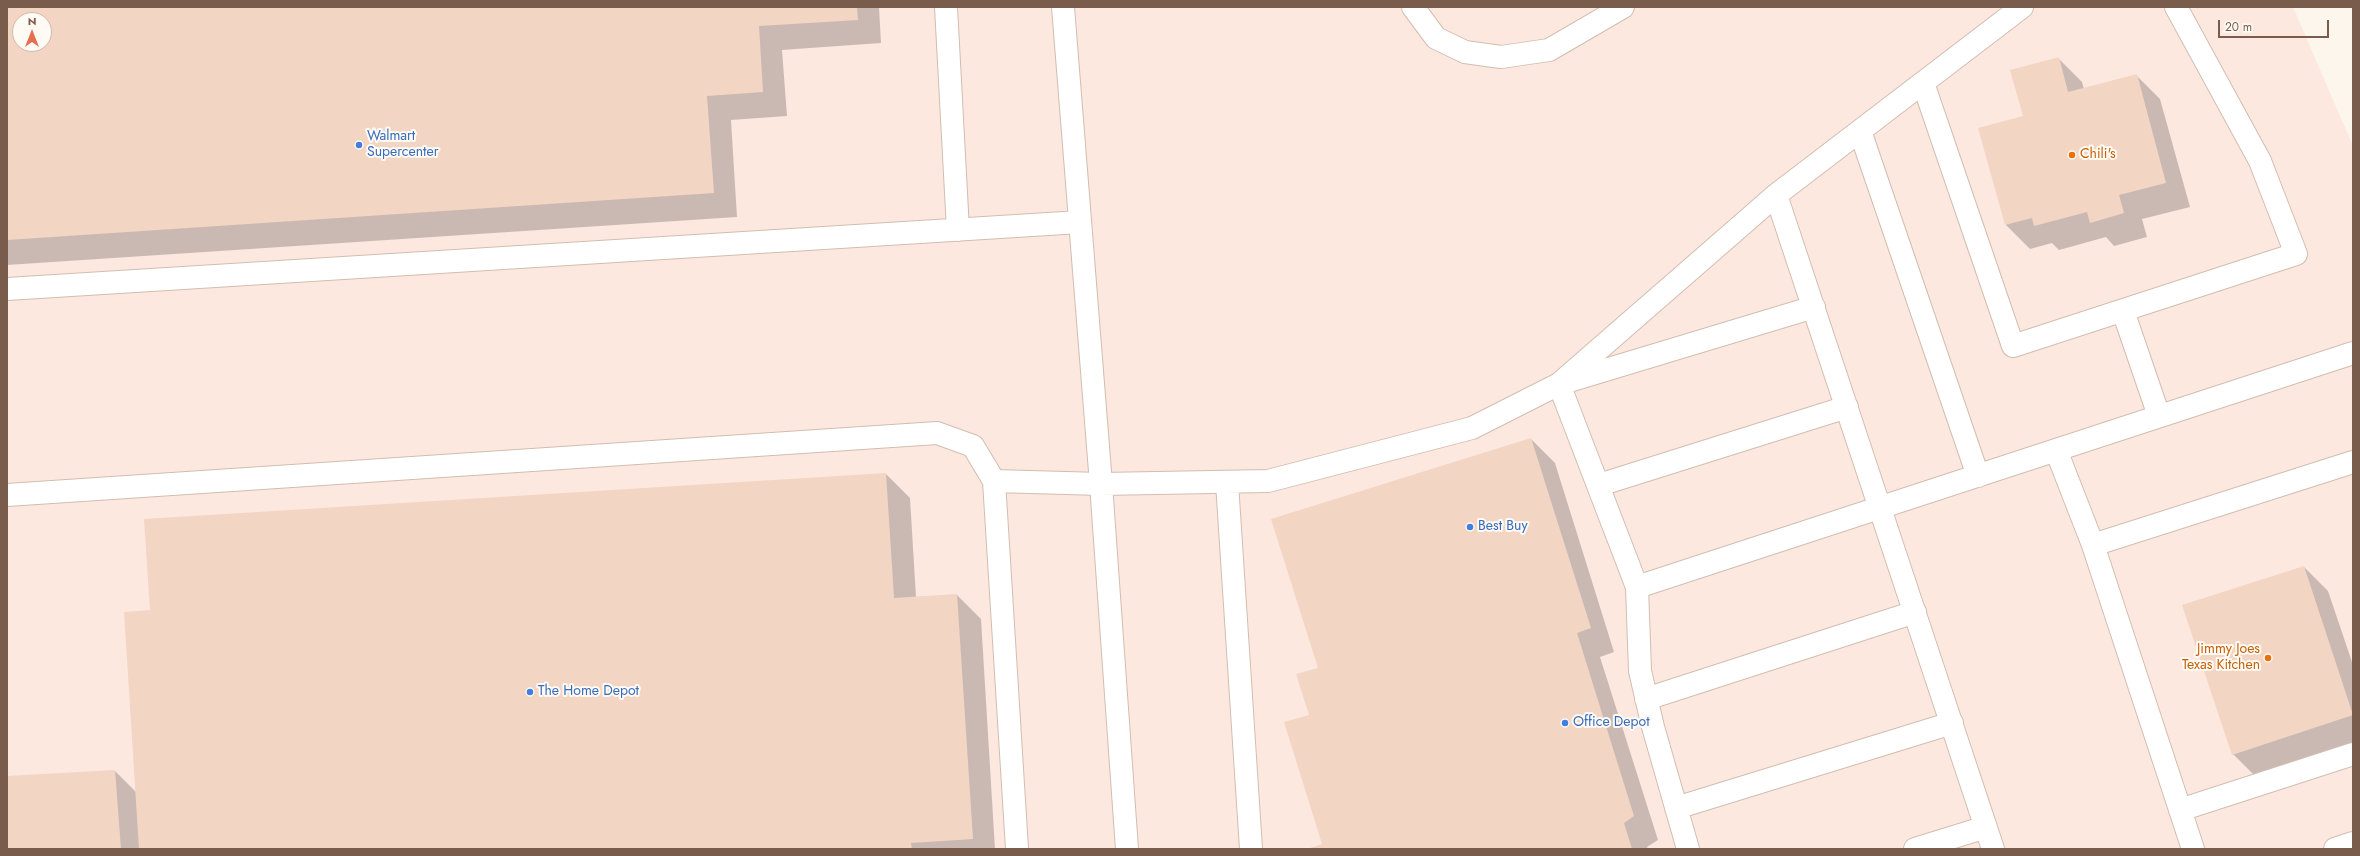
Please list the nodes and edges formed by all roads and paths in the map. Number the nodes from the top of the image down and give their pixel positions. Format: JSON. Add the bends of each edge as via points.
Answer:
{"nodes":[{"id":1,"x":946,"y":7,"type":"edge"},
{"id":2,"x":1063,"y":7,"type":"edge"},
{"id":3,"x":1413,"y":7,"type":"edge"},
{"id":4,"x":1623,"y":7,"type":"edge"},
{"id":5,"x":2022,"y":7,"type":"edge"},
{"id":6,"x":2176,"y":7,"type":"edge"},
{"id":7,"x":1923,"y":83,"type":"junction"},
{"id":8,"x":1860,"y":131,"type":"junction"},
{"id":9,"x":1776,"y":195,"type":"junction"},
{"id":10,"x":1080,"y":222,"type":"junction"},
{"id":11,"x":958,"y":230,"type":"junction"},
{"id":12,"x":7,"y":289,"type":"edge"},
{"id":13,"x":1814,"y":307,"type":"junction"},
{"id":14,"x":2123,"y":310,"type":"junction"},
{"id":15,"x":2353,"y":353,"type":"edge"},
{"id":16,"x":1559,"y":384,"type":"junction"},
{"id":17,"x":1847,"y":407,"type":"junction"},
{"id":18,"x":2159,"y":416,"type":"junction"},
{"id":19,"x":2056,"y":450,"type":"junction"},
{"id":20,"x":2353,"y":462,"type":"edge"},
{"id":21,"x":1978,"y":476,"type":"junction"},
{"id":22,"x":994,"y":481,"type":"junction"},
{"id":23,"x":1227,"y":483,"type":"junction"},
{"id":24,"x":1101,"y":484,"type":"junction"},
{"id":25,"x":1599,"y":485,"type":"junction"},
{"id":26,"x":7,"y":495,"type":"edge"},
{"id":27,"x":1881,"y":507,"type":"junction"},
{"id":28,"x":2093,"y":545,"type":"junction"},
{"id":29,"x":1637,"y":587,"type":"junction"},
{"id":30,"x":1915,"y":612,"type":"junction"},
{"id":31,"x":1646,"y":699,"type":"junction"},
{"id":32,"x":1952,"y":723,"type":"junction"},
{"id":33,"x":2353,"y":754,"type":"edge"},
{"id":34,"x":1676,"y":808,"type":"junction"},
{"id":35,"x":2180,"y":810,"type":"junction"},
{"id":36,"x":1986,"y":827,"type":"junction"},
{"id":37,"x":2353,"y":843,"type":"edge"},
{"id":38,"x":1017,"y":849,"type":"edge"},
{"id":39,"x":1127,"y":849,"type":"edge"},
{"id":40,"x":1251,"y":849,"type":"edge"},
{"id":41,"x":1688,"y":849,"type":"edge"},
{"id":42,"x":1915,"y":849,"type":"edge"},
{"id":43,"x":1993,"y":849,"type":"edge"},
{"id":44,"x":2193,"y":849,"type":"edge"},
{"id":45,"x":2335,"y":849,"type":"edge"}],
"edges":[{"from":1,"to":11,"type":"lane"},
{"from":2,"to":10,"type":"lane"},
{"from":3,"to":4,"type":"lane","via":[[1436,38],[1465,52],[1501,57],[1549,50]]},
{"from":5,"to":7,"type":"lane"},
{"from":6,"to":14,"type":"lane","via":[[2260,161],[2296,254]]},
{"from":7,"to":8,"type":"lane"},
{"from":7,"to":14,"type":"lane","via":[[2013,346]]},
{"from":8,"to":9,"type":"lane"},
{"from":8,"to":21,"type":"lane"},
{"from":9,"to":13,"type":"lane"},
{"from":9,"to":16,"type":"lane"},
{"from":10,"to":11,"type":"lane"},
{"from":10,"to":24,"type":"lane"},
{"from":11,"to":12,"type":"lane"},
{"from":13,"to":16,"type":"lane"},
{"from":13,"to":17,"type":"lane"},
{"from":14,"to":18,"type":"lane"},
{"from":15,"to":18,"type":"lane"},
{"from":16,"to":23,"type":"lane","via":[[1472,428],[1268,481]]},
{"from":16,"to":25,"type":"lane"},
{"from":17,"to":25,"type":"lane"},
{"from":17,"to":27,"type":"lane"},
{"from":18,"to":19,"type":"lane"},
{"from":19,"to":21,"type":"lane"},
{"from":19,"to":28,"type":"lane"},
{"from":20,"to":28,"type":"lane"},
{"from":21,"to":27,"type":"lane"},
{"from":22,"to":24,"type":"lane"},
{"from":22,"to":26,"type":"lane","via":[[973,446],[937,433]]},
{"from":22,"to":38,"type":"lane"},
{"from":23,"to":24,"type":"lane"},
{"from":23,"to":40,"type":"lane"},
{"from":24,"to":39,"type":"lane"},
{"from":25,"to":29,"type":"lane"},
{"from":27,"to":29,"type":"lane"},
{"from":27,"to":30,"type":"lane"},
{"from":28,"to":35,"type":"lane"},
{"from":29,"to":31,"type":"lane","via":[[1640,671]]},
{"from":30,"to":31,"type":"lane"},
{"from":30,"to":32,"type":"lane"},
{"from":31,"to":34,"type":"lane"},
{"from":32,"to":34,"type":"lane"},
{"from":32,"to":36,"type":"lane"},
{"from":33,"to":35,"type":"lane"},
{"from":34,"to":41,"type":"lane"},
{"from":35,"to":44,"type":"lane"},
{"from":36,"to":42,"type":"lane"},
{"from":36,"to":43,"type":"lane"},
{"from":37,"to":45,"type":"lane"}]}
